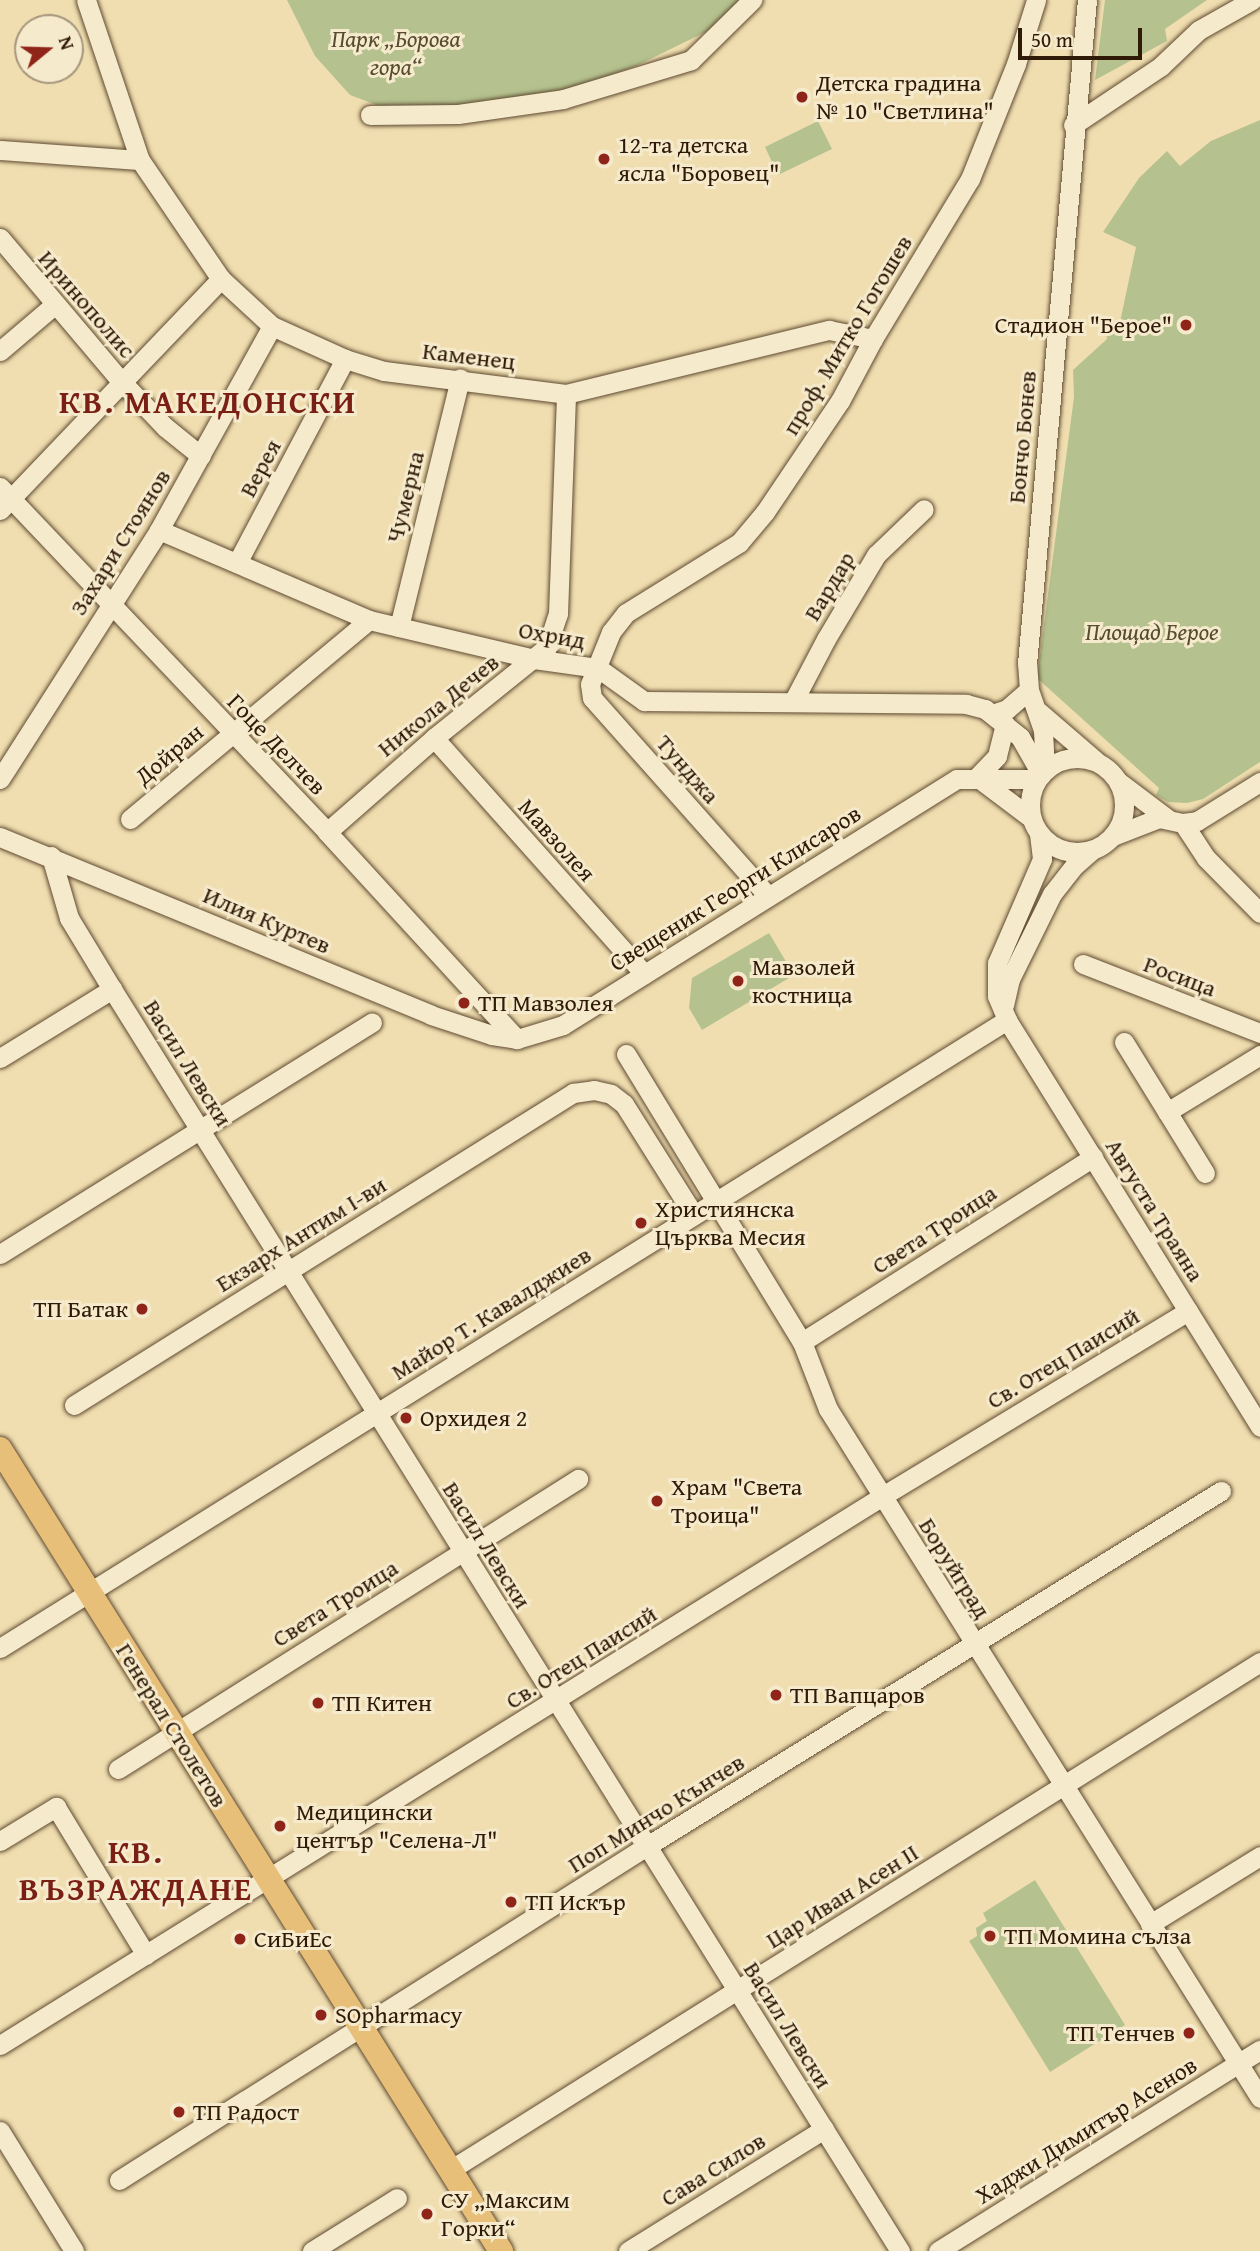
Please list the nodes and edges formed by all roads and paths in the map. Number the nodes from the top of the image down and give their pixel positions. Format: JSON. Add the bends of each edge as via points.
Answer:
{"nodes":[{"id":1,"x":86,"y":0,"type":"edge"},
{"id":2,"x":752,"y":0,"type":"edge"},
{"id":3,"x":1036,"y":0,"type":"edge"},
{"id":4,"x":1087,"y":0,"type":"edge"},
{"id":5,"x":1252,"y":0,"type":"edge"},
{"id":6,"x":370,"y":115,"type":"dead end"},
{"id":7,"x":1073,"y":125,"type":"junction"},
{"id":8,"x":0,"y":150,"type":"edge"},
{"id":9,"x":140,"y":160,"type":"junction"},
{"id":10,"x":0,"y":238,"type":"edge"},
{"id":11,"x":221,"y":278,"type":"junction"},
{"id":12,"x":54,"y":305,"type":"junction"},
{"id":13,"x":272,"y":326,"type":"junction"},
{"id":14,"x":873,"y":338,"type":"junction"},
{"id":15,"x":0,"y":351,"type":"edge"},
{"id":16,"x":345,"y":359,"type":"junction"},
{"id":17,"x":460,"y":378,"type":"junction"},
{"id":18,"x":121,"y":381,"type":"junction"},
{"id":19,"x":566,"y":394,"type":"junction"},
{"id":20,"x":201,"y":456,"type":"junction"},
{"id":21,"x":3,"y":498,"type":"edge"},
{"id":22,"x":924,"y":509,"type":"dead end"},
{"id":23,"x":159,"y":530,"type":"junction"},
{"id":24,"x":237,"y":564,"type":"junction"},
{"id":25,"x":111,"y":603,"type":"junction"},
{"id":26,"x":369,"y":620,"type":"junction"},
{"id":27,"x":399,"y":627,"type":"junction"},
{"id":28,"x":534,"y":659,"type":"junction"},
{"id":29,"x":598,"y":668,"type":"junction"},
{"id":30,"x":1029,"y":690,"type":"junction"},
{"id":31,"x":794,"y":700,"type":"junction"},
{"id":32,"x":1037,"y":709,"type":"junction"},
{"id":33,"x":999,"y":719,"type":"junction"},
{"id":34,"x":232,"y":733,"type":"junction"},
{"id":35,"x":434,"y":738,"type":"junction"},
{"id":36,"x":1098,"y":763,"type":"junction"},
{"id":37,"x":1041,"y":774,"type":"junction"},
{"id":38,"x":977,"y":777,"type":"junction"},
{"id":39,"x":0,"y":779,"type":"edge"},
{"id":40,"x":1116,"y":780,"type":"junction"},
{"id":41,"x":1260,"y":782,"type":"edge"},
{"id":42,"x":130,"y":819,"type":"dead end"},
{"id":43,"x":1175,"y":821,"type":"junction"},
{"id":44,"x":1035,"y":826,"type":"junction"},
{"id":45,"x":327,"y":832,"type":"junction"},
{"id":46,"x":1,"y":835,"type":"edge"},
{"id":47,"x":1113,"y":836,"type":"junction"},
{"id":48,"x":1092,"y":850,"type":"junction"},
{"id":49,"x":51,"y":856,"type":"junction"},
{"id":50,"x":768,"y":896,"type":"junction"},
{"id":51,"x":1260,"y":913,"type":"edge"},
{"id":52,"x":1083,"y":964,"type":"dead end"},
{"id":53,"x":644,"y":974,"type":"junction"},
{"id":54,"x":112,"y":989,"type":"junction"},
{"id":55,"x":1007,"y":1020,"type":"junction"},
{"id":56,"x":372,"y":1022,"type":"dead end"},
{"id":57,"x":1260,"y":1032,"type":"edge"},
{"id":58,"x":517,"y":1039,"type":"junction"},
{"id":59,"x":1124,"y":1042,"type":"dead end"},
{"id":60,"x":626,"y":1054,"type":"dead end"},
{"id":61,"x":1260,"y":1055,"type":"edge"},
{"id":62,"x":0,"y":1058,"type":"edge"},
{"id":63,"x":1167,"y":1112,"type":"junction"},
{"id":64,"x":199,"y":1129,"type":"junction"},
{"id":65,"x":1093,"y":1157,"type":"junction"},
{"id":66,"x":1205,"y":1172,"type":"dead end"},
{"id":67,"x":716,"y":1201,"type":"junction"},
{"id":68,"x":694,"y":1215,"type":"junction"},
{"id":69,"x":0,"y":1254,"type":"edge"},
{"id":70,"x":289,"y":1270,"type":"junction"},
{"id":71,"x":1188,"y":1311,"type":"junction"},
{"id":72,"x":803,"y":1342,"type":"junction"},
{"id":73,"x":74,"y":1405,"type":"dead end"},
{"id":74,"x":376,"y":1413,"type":"junction"},
{"id":75,"x":1260,"y":1427,"type":"edge"},
{"id":76,"x":0,"y":1449,"type":"edge"},
{"id":77,"x":578,"y":1479,"type":"dead end"},
{"id":78,"x":1221,"y":1491,"type":"dead end"},
{"id":79,"x":881,"y":1497,"type":"junction"},
{"id":80,"x":463,"y":1552,"type":"junction"},
{"id":81,"x":89,"y":1592,"type":"junction"},
{"id":82,"x":974,"y":1644,"type":"junction"},
{"id":83,"x":0,"y":1648,"type":"edge"},
{"id":84,"x":1260,"y":1662,"type":"edge"},
{"id":85,"x":556,"y":1701,"type":"junction"},
{"id":86,"x":177,"y":1732,"type":"junction"},
{"id":87,"x":118,"y":1769,"type":"dead end"},
{"id":88,"x":1063,"y":1786,"type":"junction"},
{"id":89,"x":0,"y":1841,"type":"edge"},
{"id":90,"x":647,"y":1846,"type":"junction"},
{"id":91,"x":1260,"y":1856,"type":"edge"},
{"id":92,"x":268,"y":1879,"type":"junction"},
{"id":93,"x":1150,"y":1924,"type":"junction"},
{"id":94,"x":146,"y":1955,"type":"junction"},
{"id":95,"x":737,"y":1990,"type":"junction"},
{"id":96,"x":361,"y":2027,"type":"junction"},
{"id":97,"x":0,"y":2045,"type":"edge"},
{"id":98,"x":1260,"y":2050,"type":"edge"},
{"id":99,"x":1238,"y":2064,"type":"junction"},
{"id":100,"x":1260,"y":2098,"type":"edge"},
{"id":101,"x":824,"y":2129,"type":"junction"},
{"id":102,"x":0,"y":2131,"type":"edge"},
{"id":103,"x":450,"y":2170,"type":"junction"},
{"id":104,"x":120,"y":2180,"type":"dead end"},
{"id":105,"x":397,"y":2198,"type":"dead end"},
{"id":106,"x":74,"y":2251,"type":"edge"},
{"id":107,"x":312,"y":2251,"type":"edge"},
{"id":108,"x":501,"y":2251,"type":"edge"},
{"id":109,"x":628,"y":2251,"type":"edge"},
{"id":110,"x":900,"y":2251,"type":"edge"},
{"id":111,"x":938,"y":2251,"type":"edge"}],
"edges":[{"from":1,"to":9,"type":"street","name":"Каменец"},
{"from":2,"to":6,"type":"street","via":[[691,60],[563,99],[458,114]]},
{"from":3,"to":14,"type":"street","name":"проф. Митко Гогошев","via":[[970,179]]},
{"from":4,"to":7,"type":"street","name":"Бончо Бонев"},
{"from":5,"to":7,"type":"street","via":[[1199,30],[1161,66]]},
{"from":7,"to":30,"type":"street","name":"Бончо Бонев","via":[[1027,663]]},
{"from":8,"to":9,"type":"street"},
{"from":9,"to":11,"type":"street","name":"Каменец"},
{"from":10,"to":12,"type":"street","name":"Иринополис"},
{"from":11,"to":13,"type":"street","name":"Каменец"},
{"from":11,"to":18,"type":"street"},
{"from":12,"to":15,"type":"street"},
{"from":12,"to":18,"type":"street","name":"Иринополис"},
{"from":13,"to":16,"type":"street","name":"Каменец"},
{"from":13,"to":20,"type":"street","name":"Захари Стоянов"},
{"from":14,"to":19,"type":"street","name":"Каменец","via":[[829,330]]},
{"from":14,"to":29,"type":"street","name":"проф. Митко Гогошев","via":[[840,401],[765,512],[739,543],[626,612],[611,632]]},
{"from":16,"to":17,"type":"street","name":"Каменец","via":[[384,371]]},
{"from":16,"to":24,"type":"street","name":"Верея"},
{"from":17,"to":19,"type":"street","name":"Каменец"},
{"from":17,"to":27,"type":"street","name":"Чумерна"},
{"from":18,"to":20,"type":"street","name":"Иринополис","via":[[164,427]]},
{"from":18,"to":21,"type":"street"},
{"from":19,"to":28,"type":"street","name":"Никола Дечев","via":[[558,614],[547,647]]},
{"from":20,"to":23,"type":"street","name":"Захари Стоянов"},
{"from":21,"to":25,"type":"street","name":"Гоце Делчев"},
{"from":22,"to":31,"type":"street","name":"Вардар","via":[[876,555]]},
{"from":23,"to":24,"type":"street","name":"Охрид"},
{"from":23,"to":25,"type":"street","name":"Захари Стоянов"},
{"from":24,"to":26,"type":"street","name":"Охрид"},
{"from":25,"to":34,"type":"street","name":"Гоце Делчев"},
{"from":25,"to":39,"type":"street","name":"Захари Стоянов"},
{"from":26,"to":27,"type":"street","name":"Охрид"},
{"from":26,"to":34,"type":"street","name":"Дойран"},
{"from":27,"to":28,"type":"street","name":"Охрид"},
{"from":28,"to":29,"type":"street","name":"Охрид"},
{"from":28,"to":35,"type":"street","name":"Никола Дечев"},
{"from":29,"to":31,"type":"street","name":"Охрид","via":[[644,701]]},
{"from":29,"to":50,"type":"street","name":"Тунджа","via":[[590,684],[592,698]]},
{"from":30,"to":32,"type":"street","name":"Бончо Бонев"},
{"from":30,"to":33,"type":"street"},
{"from":31,"to":33,"type":"street","name":"Охрид","via":[[966,704]]},
{"from":32,"to":36,"type":"street","name":"Бончо Бонев"},
{"from":32,"to":37,"type":"street","name":"Бончо Бонев","via":[[1044,730]]},
{"from":33,"to":37,"type":"street","via":[[1020,737]]},
{"from":33,"to":38,"type":"street","via":[[997,756]]},
{"from":34,"to":42,"type":"street","name":"Дойран"},
{"from":34,"to":45,"type":"street","name":"Гоце Делчев"},
{"from":35,"to":45,"type":"street","name":"Никола Дечев"},
{"from":35,"to":53,"type":"street","name":"Мавзолея"},
{"from":36,"to":37,"type":"street","via":[[1070,758]]},
{"from":36,"to":40,"type":"street"},
{"from":37,"to":38,"type":"street","name":"Свещеник Георги Клисаров"},
{"from":37,"to":44,"type":"street","via":[[1030,798]]},
{"from":38,"to":44,"type":"street"},
{"from":38,"to":50,"type":"street","name":"Свещеник Георги Клисаров","via":[[948,783]]},
{"from":40,"to":43,"type":"street"},
{"from":40,"to":47,"type":"street","via":[[1124,810]]},
{"from":41,"to":43,"type":"street","via":[[1204,818]]},
{"from":43,"to":47,"type":"street","via":[[1144,822]]},
{"from":43,"to":51,"type":"street"},
{"from":44,"to":48,"type":"street","via":[[1063,851]]},
{"from":44,"to":55,"type":"street","name":"Августа Траяна","via":[[1043,850],[1041,864],[996,968],[997,996]]},
{"from":45,"to":58,"type":"street","name":"Гоце Делчев"},
{"from":46,"to":49,"type":"street","name":"Илия Куртев"},
{"from":47,"to":48,"type":"street"},
{"from":48,"to":55,"type":"street","via":[[1062,879],[1048,901],[1008,984]]},
{"from":49,"to":54,"type":"street","name":"Васил Левски","via":[[69,918]]},
{"from":49,"to":58,"type":"street","name":"Илия Куртев","via":[[431,1015]]},
{"from":50,"to":53,"type":"street","name":"Свещеник Георги Клисаров"},
{"from":52,"to":57,"type":"street","name":"Росица"},
{"from":53,"to":58,"type":"street","name":"Свещеник Георги Клисаров","via":[[563,1025]]},
{"from":54,"to":62,"type":"street"},
{"from":54,"to":64,"type":"street","name":"Васил Левски"},
{"from":55,"to":65,"type":"street","name":"Августа Траяна"},
{"from":55,"to":67,"type":"street","name":"Майор Т. Кавалджиев"},
{"from":56,"to":64,"type":"street"},
{"from":59,"to":63,"type":"street"},
{"from":60,"to":67,"type":"street","name":"Боруйград"},
{"from":61,"to":63,"type":"street"},
{"from":63,"to":66,"type":"street"},
{"from":64,"to":69,"type":"street"},
{"from":64,"to":70,"type":"street","name":"Васил Левски"},
{"from":65,"to":71,"type":"street","name":"Августа Траяна"},
{"from":65,"to":72,"type":"street","name":"Света Троица"},
{"from":67,"to":68,"type":"street","name":"Майор Т. Кавалджиев"},
{"from":67,"to":72,"type":"street","name":"Боруйград"},
{"from":68,"to":70,"type":"street","name":"Екзарх Антим I-ви","via":[[624,1104],[618,1098],[585,1090],[555,1104]]},
{"from":68,"to":74,"type":"street","name":"Майор Т. Кавалджиев"},
{"from":70,"to":73,"type":"street","name":"Екзарх Антим I-ви"},
{"from":70,"to":74,"type":"street","name":"Васил Левски"},
{"from":71,"to":75,"type":"street","name":"Августа Траяна"},
{"from":71,"to":79,"type":"street","name":"Св. Отец Паисий"},
{"from":72,"to":79,"type":"street","name":"Боруйград","via":[[828,1409]]},
{"from":74,"to":80,"type":"street","name":"Васил Левски"},
{"from":74,"to":81,"type":"street","name":"Майор Т. Кавалджиев"},
{"from":76,"to":81,"type":"main road","name":"Генерал Столетов"},
{"from":77,"to":80,"type":"street","name":"Света Троица"},
{"from":78,"to":82,"type":"street","name":"Поп Минчо Кънчев"},
{"from":79,"to":82,"type":"street","name":"Боруйград"},
{"from":79,"to":85,"type":"street","name":"Св. Отец Паисий"},
{"from":80,"to":85,"type":"street","name":"Васил Левски"},
{"from":80,"to":86,"type":"street","name":"Света Троица"},
{"from":81,"to":83,"type":"street","name":"Майор Т. Кавалджиев"},
{"from":81,"to":86,"type":"main road","name":"Генерал Столетов"},
{"from":82,"to":88,"type":"street","name":"Боруйград"},
{"from":82,"to":90,"type":"street","name":"Поп Минчо Кънчев"},
{"from":84,"to":88,"type":"street","name":"Цар Иван Асен II"},
{"from":85,"to":90,"type":"street","name":"Васил Левски"},
{"from":85,"to":92,"type":"street","name":"Св. Отец Паисий"},
{"from":86,"to":87,"type":"street","name":"Света Троица"},
{"from":86,"to":92,"type":"main road","name":"Генерал Столетов"},
{"from":88,"to":93,"type":"street","name":"Боруйград"},
{"from":88,"to":95,"type":"street","name":"Цар Иван Асен II"},
{"from":89,"to":94,"type":"street","via":[[56,1807]]},
{"from":90,"to":95,"type":"street","name":"Васил Левски"},
{"from":90,"to":96,"type":"street","name":"Поп Минчо Кънчев"},
{"from":91,"to":93,"type":"street"},
{"from":92,"to":94,"type":"street","name":"Св. Отец Паисий"},
{"from":92,"to":96,"type":"main road","name":"Генерал Столетов"},
{"from":93,"to":99,"type":"street","name":"Боруйград"},
{"from":94,"to":97,"type":"street","name":"Св. Отец Паисий"},
{"from":95,"to":101,"type":"street","name":"Васил Левски"},
{"from":95,"to":103,"type":"street","name":"Цар Иван Асен II"},
{"from":96,"to":103,"type":"main road","name":"Генерал Столетов"},
{"from":96,"to":104,"type":"street","name":"Поп Минчо Кънчев"},
{"from":98,"to":99,"type":"street","name":"Хаджи Димитър Асенов"},
{"from":99,"to":100,"type":"street","name":"Боруйград"},
{"from":99,"to":111,"type":"street","name":"Хаджи Димитър Асенов"},
{"from":101,"to":109,"type":"street","name":"Сава Силов"},
{"from":101,"to":110,"type":"street","name":"Васил Левски"},
{"from":102,"to":106,"type":"street"},
{"from":103,"to":108,"type":"main road","name":"Генерал Столетов"},
{"from":105,"to":107,"type":"street"}]}
